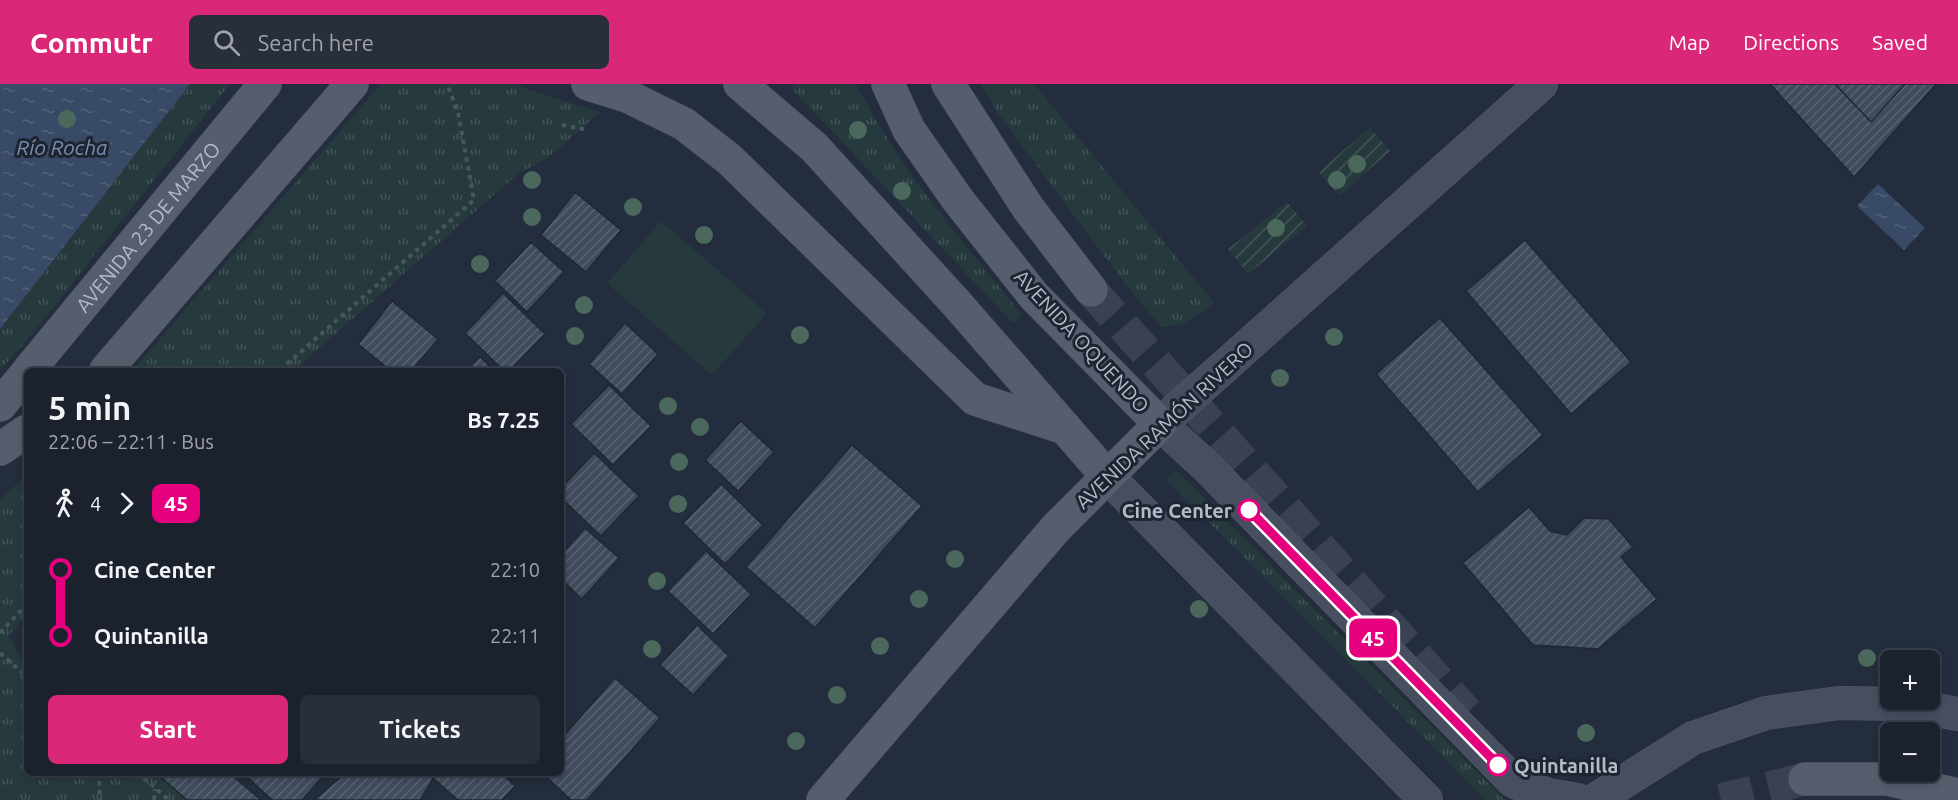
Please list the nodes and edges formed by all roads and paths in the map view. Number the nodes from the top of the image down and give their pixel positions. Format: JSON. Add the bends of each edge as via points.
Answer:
{"nodes":[{"id":1,"x":265,"y":84,"type":"edge"},
{"id":2,"x":352,"y":84,"type":"edge"},
{"id":3,"x":447,"y":84,"type":"edge"},
{"id":4,"x":588,"y":84,"type":"edge"},
{"id":5,"x":740,"y":84,"type":"edge"},
{"id":6,"x":888,"y":84,"type":"edge"},
{"id":7,"x":948,"y":84,"type":"edge"},
{"id":8,"x":1541,"y":84,"type":"edge"},
{"id":9,"x":562,"y":125,"type":"dead end"},
{"id":10,"x":592,"y":131,"type":"dead end"},
{"id":11,"x":1091,"y":290,"type":"tunnel mouth"},
{"id":12,"x":31,"y":368,"type":"edge"},
{"id":13,"x":108,"y":368,"type":"edge"},
{"id":14,"x":282,"y":368,"type":"edge"},
{"id":15,"x":24,"y":377,"type":"edge"},
{"id":16,"x":0,"y":405,"type":"edge"},
{"id":17,"x":1160,"y":424,"type":"junction"},
{"id":18,"x":1065,"y":428,"type":"junction"},
{"id":19,"x":24,"y":433,"type":"edge"},
{"id":20,"x":0,"y":449,"type":"edge"},
{"id":21,"x":1106,"y":475,"type":"junction"},
{"id":22,"x":24,"y":607,"type":"edge"},
{"id":23,"x":0,"y":633,"type":"edge"},
{"id":24,"x":0,"y":653,"type":"edge"},
{"id":25,"x":24,"y":674,"type":"edge"},
{"id":26,"x":1958,"y":714,"type":"edge"},
{"id":27,"x":99,"y":776,"type":"edge"},
{"id":28,"x":142,"y":776,"type":"edge"},
{"id":29,"x":1805,"y":779,"type":"tunnel mouth"},
{"id":30,"x":155,"y":788,"type":"junction"},
{"id":31,"x":1958,"y":795,"type":"edge"},
{"id":32,"x":100,"y":800,"type":"edge"},
{"id":33,"x":154,"y":800,"type":"edge"},
{"id":34,"x":169,"y":800,"type":"edge"},
{"id":35,"x":823,"y":800,"type":"edge"},
{"id":36,"x":1426,"y":800,"type":"edge"},
{"id":37,"x":1578,"y":800,"type":"edge"},
{"id":38,"x":1595,"y":800,"type":"edge"}],
"edges":[{"from":1,"to":12,"type":"main road","name":"AVENIDA 23 DE MARZO"},
{"from":2,"to":13,"type":"main road"},
{"from":3,"to":14,"type":"path","via":[[458,112],[474,200]]},
{"from":4,"to":18,"type":"main road","via":[[627,96],[684,124],[729,159],[975,399]]},
{"from":5,"to":18,"type":"main road","via":[[814,147]]},
{"from":6,"to":17,"type":"main road","name":"AVENIDA OQUENDO","via":[[909,130],[1028,288]]},
{"from":7,"to":11,"type":"main road","via":[[1028,208]]},
{"from":8,"to":17,"type":"main road","name":"AVENIDA RAMÓN RIVERO"},
{"from":9,"to":10,"type":"path"},
{"from":15,"to":16,"type":"main road","name":"AVENIDA 23 DE MARZO"},
{"from":17,"to":21,"type":"main road","name":"AVENIDA RAMÓN RIVERO"},
{"from":17,"to":37,"type":"main road","name":"AVENIDA OQUENDO","via":[[1207,466],[1513,781],[1548,795]]},
{"from":18,"to":21,"type":"main road"},
{"from":19,"to":20,"type":"main road"},
{"from":21,"to":35,"type":"main road","name":"AVENIDA RAMÓN RIVERO"},
{"from":21,"to":36,"type":"main road"},
{"from":22,"to":23,"type":"path"},
{"from":24,"to":25,"type":"path"},
{"from":26,"to":38,"type":"main road","via":[[1903,704],[1839,703],[1766,713],[1692,738]]},
{"from":27,"to":32,"type":"path"},
{"from":28,"to":30,"type":"path"},
{"from":29,"to":31,"type":"main road","via":[[1887,779]]},
{"from":30,"to":33,"type":"path"},
{"from":30,"to":34,"type":"path"}]}
